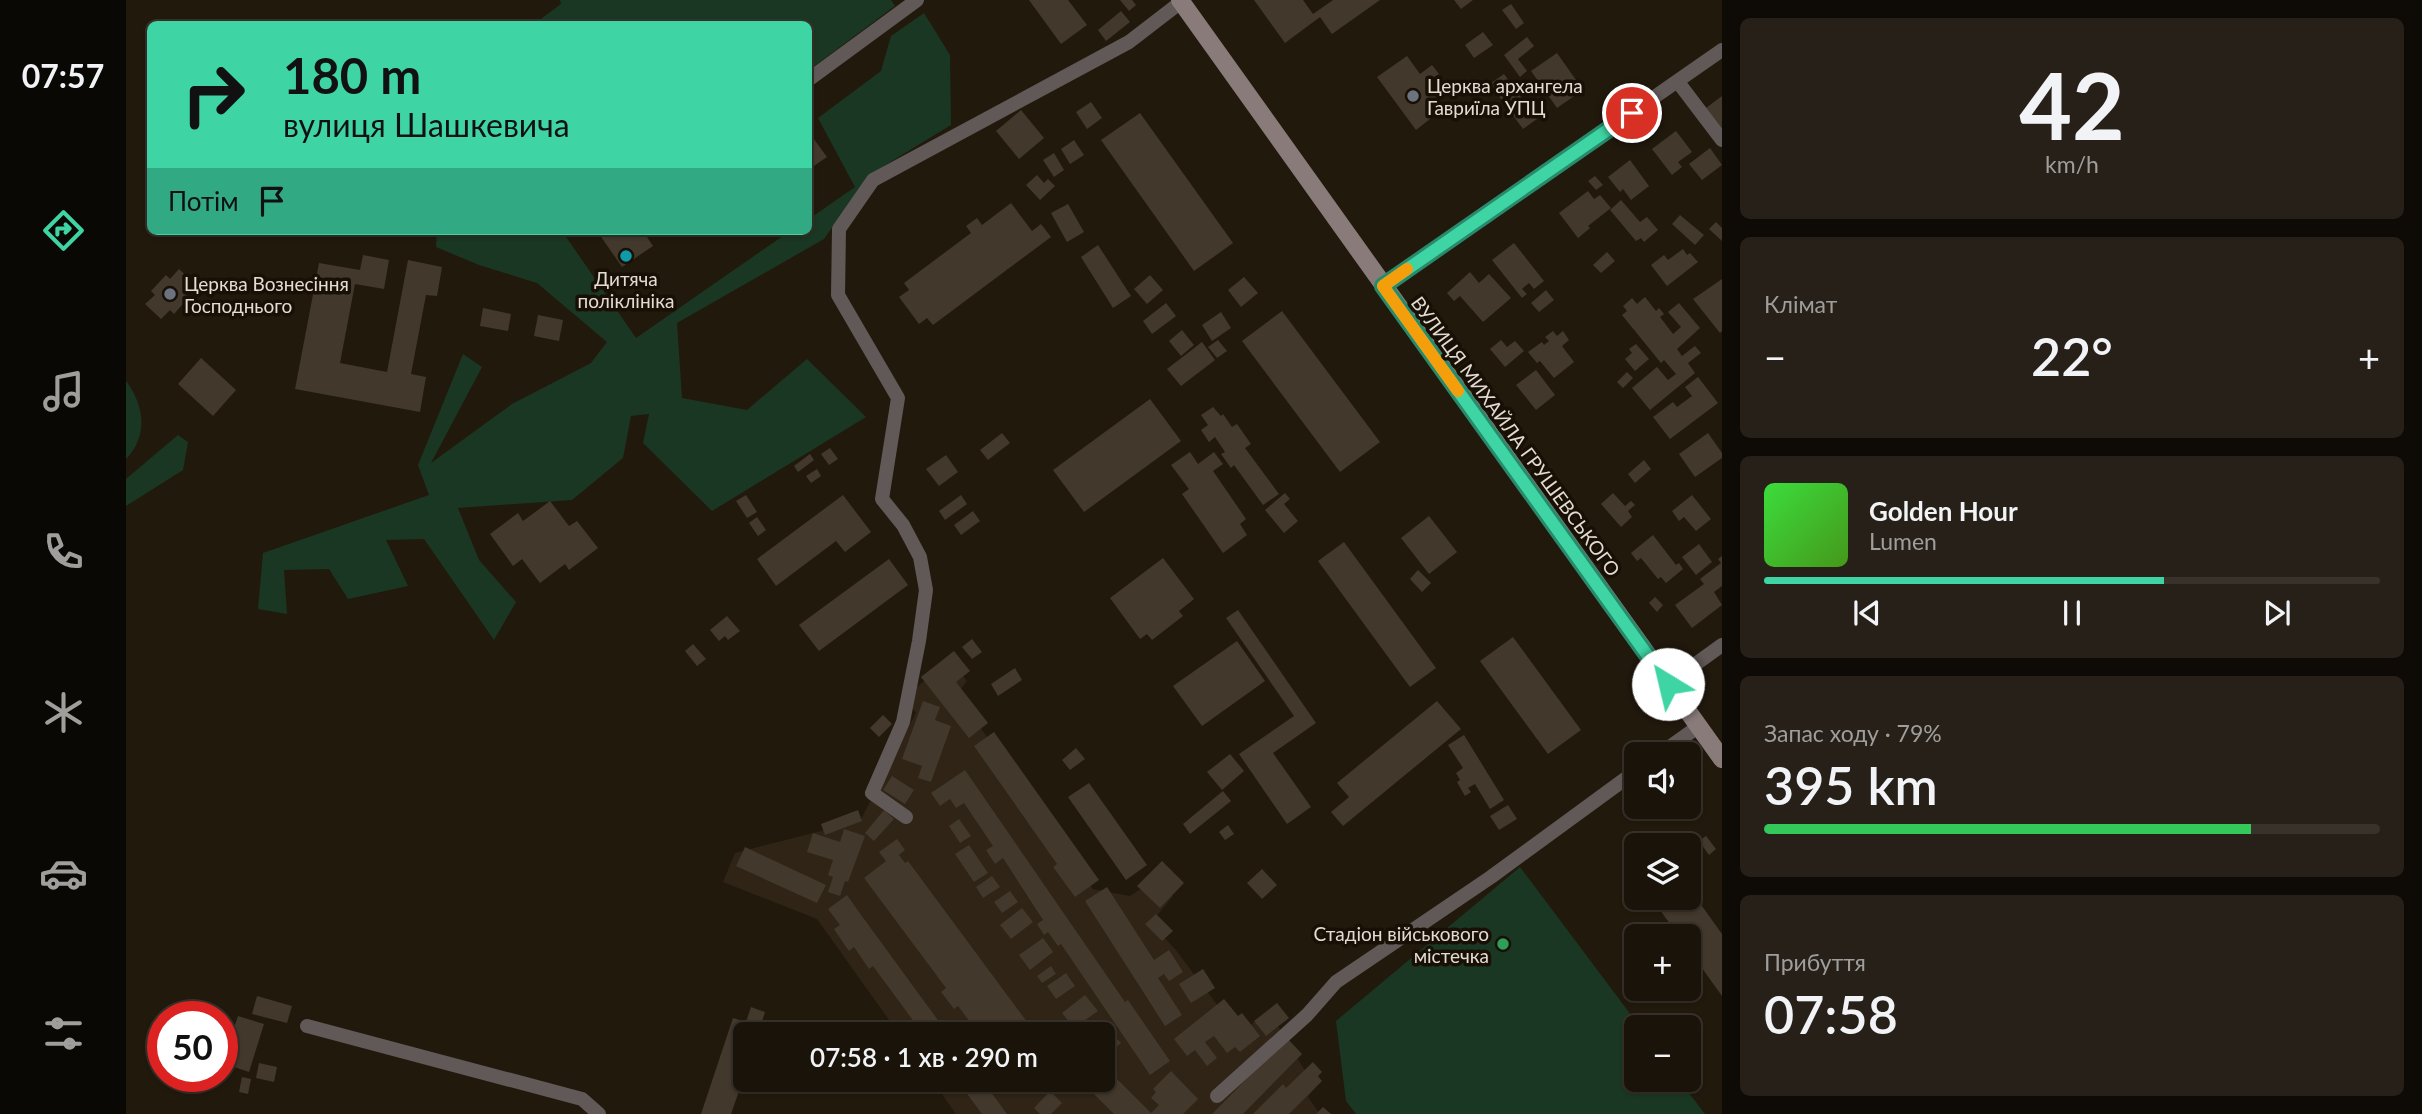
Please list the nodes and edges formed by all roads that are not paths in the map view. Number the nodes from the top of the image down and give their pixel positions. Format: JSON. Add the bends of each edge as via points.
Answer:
{"nodes":[{"id":1,"x":918,"y":0,"type":"edge"},
{"id":2,"x":1181,"y":1,"type":"edge"},
{"id":3,"x":1722,"y":50,"type":"edge"},
{"id":4,"x":812,"y":77,"type":"edge"},
{"id":5,"x":1678,"y":82,"type":"junction"},
{"id":6,"x":1722,"y":140,"type":"edge"},
{"id":7,"x":1383,"y":286,"type":"junction"},
{"id":8,"x":1722,"y":645,"type":"edge"},
{"id":9,"x":1668,"y":684,"type":"junction"},
{"id":10,"x":1699,"y":726,"type":"junction"},
{"id":11,"x":1677,"y":742,"type":"edge"},
{"id":12,"x":1722,"y":759,"type":"edge"},
{"id":13,"x":1624,"y":780,"type":"edge"},
{"id":14,"x":906,"y":817,"type":"dead end"},
{"id":15,"x":307,"y":1026,"type":"dead end"},
{"id":16,"x":1217,"y":1096,"type":"dead end"},
{"id":17,"x":599,"y":1114,"type":"edge"}],
"edges":[{"from":1,"to":4,"type":"street"},
{"from":2,"to":7,"type":"main road","name":"ВУЛИЦЯ МИХАЙЛА ГРУШЕВСЬКОГО"},
{"from":2,"to":14,"type":"street","via":[[1129,42],[873,180],[839,229],[838,295],[898,398],[882,499],[920,557],[926,590],[903,722],[872,793]]},
{"from":3,"to":5,"type":"street"},
{"from":5,"to":6,"type":"street"},
{"from":5,"to":7,"type":"street"},
{"from":7,"to":9,"type":"main road","name":"ВУЛИЦЯ МИХАЙЛА ГРУШЕВСЬКОГО"},
{"from":8,"to":9,"type":"street"},
{"from":9,"to":10,"type":"main road","name":"ВУЛИЦЯ МИХАЙЛА ГРУШЕВСЬКОГО"},
{"from":10,"to":11,"type":"street"},
{"from":10,"to":12,"type":"main road","name":"ВУЛИЦЯ МИХАЙЛА ГРУШЕВСЬКОГО"},
{"from":13,"to":16,"type":"street","via":[[1336,982],[1307,1015]]},
{"from":15,"to":17,"type":"street","via":[[582,1099]]}]}
